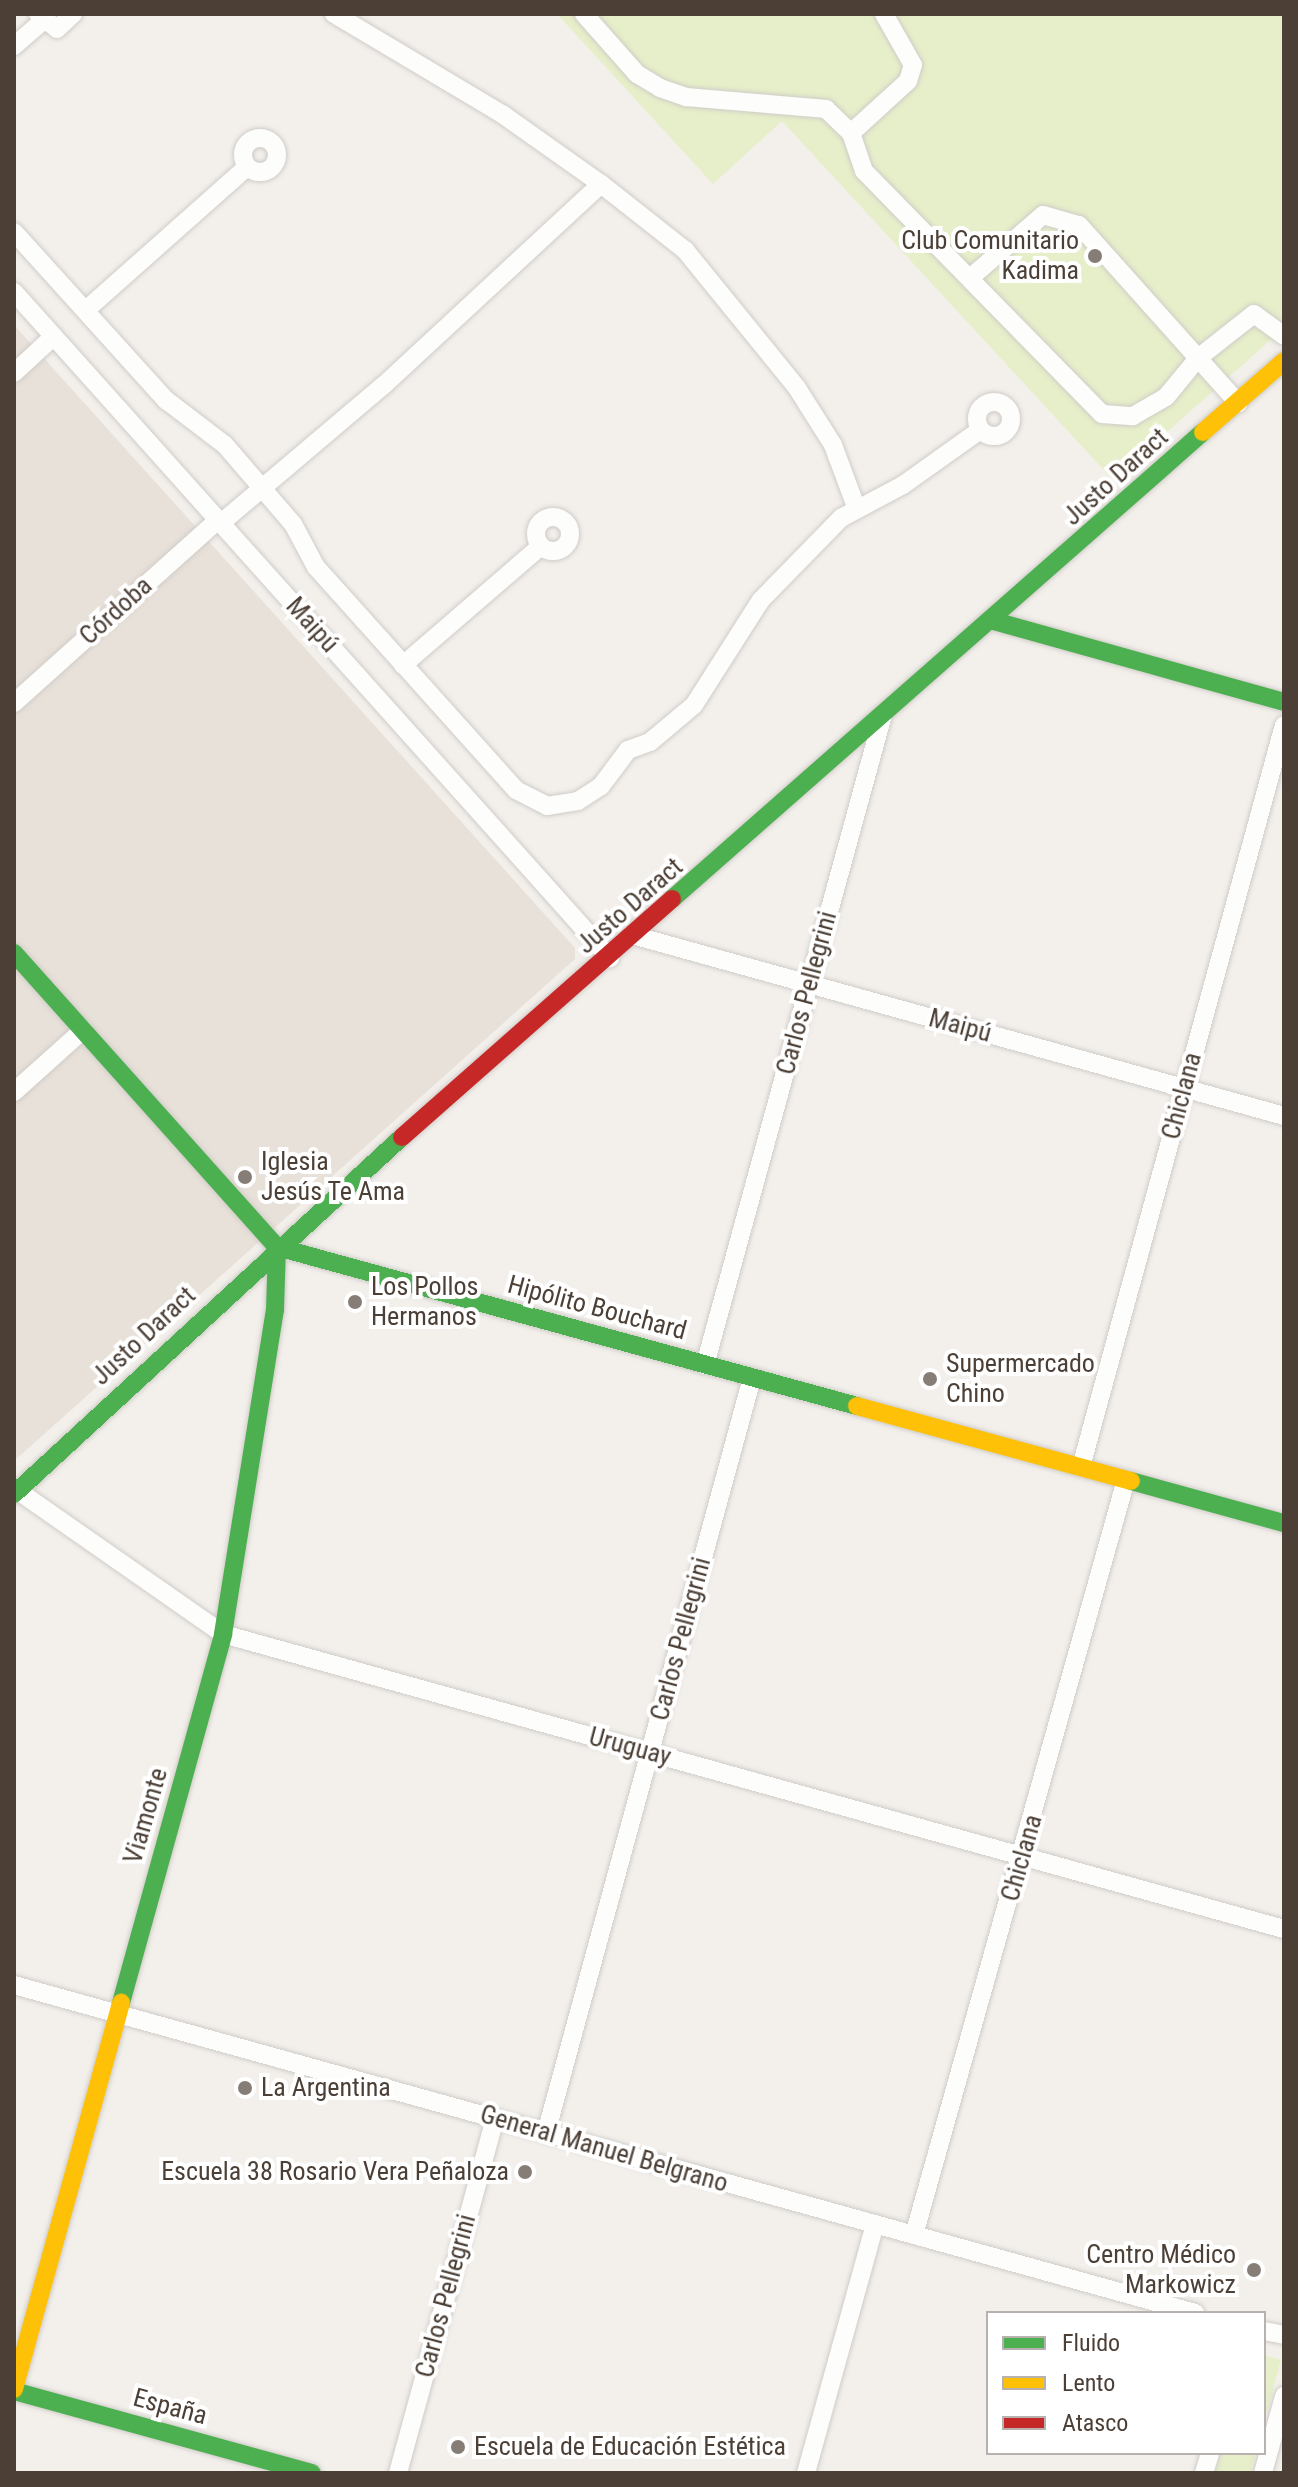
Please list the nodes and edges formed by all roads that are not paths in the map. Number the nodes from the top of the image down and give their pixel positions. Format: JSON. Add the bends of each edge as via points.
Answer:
{"nodes":[{"id":1,"x":73,"y":14,"type":"edge"},
{"id":2,"x":334,"y":14,"type":"edge"},
{"id":3,"x":584,"y":14,"type":"edge"},
{"id":4,"x":884,"y":14,"type":"edge"},
{"id":5,"x":40,"y":18,"type":"edge"},
{"id":6,"x":14,"y":46,"type":"edge"},
{"id":7,"x":851,"y":133,"type":"junction"},
{"id":8,"x":247,"y":167,"type":"dead end"},
{"id":9,"x":601,"y":184,"type":"junction"},
{"id":10,"x":14,"y":232,"type":"edge"},
{"id":11,"x":970,"y":278,"type":"junction"},
{"id":12,"x":14,"y":292,"type":"edge"},
{"id":13,"x":87,"y":309,"type":"junction"},
{"id":14,"x":54,"y":336,"type":"junction"},
{"id":15,"x":1284,"y":336,"type":"edge"},
{"id":16,"x":1198,"y":358,"type":"junction"},
{"id":17,"x":1284,"y":361,"type":"edge"},
{"id":18,"x":14,"y":373,"type":"edge"},
{"id":19,"x":1238,"y":403,"type":"junction"},
{"id":20,"x":980,"y":430,"type":"dead end"},
{"id":21,"x":262,"y":488,"type":"junction"},
{"id":22,"x":856,"y":507,"type":"junction"},
{"id":23,"x":219,"y":521,"type":"junction"},
{"id":24,"x":541,"y":546,"type":"dead end"},
{"id":25,"x":994,"y":621,"type":"junction"},
{"id":26,"x":403,"y":665,"type":"junction"},
{"id":27,"x":1284,"y":702,"type":"edge"},
{"id":28,"x":14,"y":703,"type":"edge"},
{"id":29,"x":883,"y":714,"type":"junction"},
{"id":30,"x":1284,"y":725,"type":"edge"},
{"id":31,"x":636,"y":936,"type":"junction"},
{"id":32,"x":14,"y":953,"type":"edge"},
{"id":33,"x":610,"y":958,"type":"junction"},
{"id":34,"x":809,"y":984,"type":"junction"},
{"id":35,"x":83,"y":1030,"type":"junction"},
{"id":36,"x":1184,"y":1088,"type":"junction"},
{"id":37,"x":14,"y":1092,"type":"edge"},
{"id":38,"x":1284,"y":1116,"type":"edge"},
{"id":39,"x":277,"y":1247,"type":"junction"},
{"id":40,"x":705,"y":1365,"type":"junction"},
{"id":41,"x":752,"y":1378,"type":"junction"},
{"id":42,"x":1081,"y":1467,"type":"junction"},
{"id":43,"x":1126,"y":1480,"type":"junction"},
{"id":44,"x":15,"y":1491,"type":"edge"},
{"id":45,"x":1284,"y":1523,"type":"edge"},
{"id":46,"x":223,"y":1634,"type":"junction"},
{"id":47,"x":650,"y":1753,"type":"junction"},
{"id":48,"x":1023,"y":1856,"type":"junction"},
{"id":49,"x":1284,"y":1929,"type":"edge"},
{"id":50,"x":14,"y":1985,"type":"edge"},
{"id":51,"x":118,"y":2014,"type":"junction"},
{"id":52,"x":495,"y":2118,"type":"junction"},
{"id":53,"x":546,"y":2133,"type":"junction"},
{"id":54,"x":875,"y":2224,"type":"junction"},
{"id":55,"x":914,"y":2235,"type":"junction"},
{"id":56,"x":1188,"y":2311,"type":"edge"},
{"id":57,"x":14,"y":2390,"type":"edge"},
{"id":58,"x":1284,"y":2396,"type":"edge"},
{"id":59,"x":312,"y":2473,"type":"edge"},
{"id":60,"x":398,"y":2473,"type":"edge"},
{"id":61,"x":806,"y":2473,"type":"edge"},
{"id":62,"x":1263,"y":2473,"type":"edge"}],
"edges":[{"from":1,"to":5,"type":"street","via":[[62,28]]},
{"from":2,"to":9,"type":"street","via":[[502,114]]},
{"from":3,"to":7,"type":"street","via":[[637,74],[660,88],[686,97],[813,105]]},
{"from":4,"to":7,"type":"street","via":[[913,65],[908,81]]},
{"from":5,"to":6,"type":"street"},
{"from":7,"to":11,"type":"street","via":[[864,171]]},
{"from":8,"to":13,"type":"street"},
{"from":9,"to":21,"type":"street","name":"Córdoba"},
{"from":9,"to":22,"type":"street","via":[[685,250],[788,376],[833,445]]},
{"from":10,"to":13,"type":"street"},
{"from":11,"to":16,"type":"street","via":[[1102,414],[1133,416],[1166,397]]},
{"from":11,"to":16,"type":"street","via":[[1043,215],[1059,217],[1079,225]]},
{"from":12,"to":14,"type":"street","name":"Maipú"},
{"from":13,"to":21,"type":"street","via":[[166,400],[198,421]]},
{"from":14,"to":18,"type":"street"},
{"from":14,"to":23,"type":"street","name":"Maipú"},
{"from":15,"to":16,"type":"street","via":[[1254,314]]},
{"from":16,"to":19,"type":"street"},
{"from":17,"to":19,"type":"street","name":"Justo Daract"},
{"from":19,"to":25,"type":"street","name":"Justo Daract"},
{"from":20,"to":22,"type":"street","via":[[903,485]]},
{"from":21,"to":23,"type":"street","name":"Córdoba"},
{"from":21,"to":26,"type":"street","via":[[293,524],[316,567]]},
{"from":22,"to":26,"type":"street","via":[[761,600],[694,705],[650,742],[628,750],[601,786],[578,801],[547,806],[516,790]]},
{"from":23,"to":28,"type":"street","name":"Córdoba"},
{"from":23,"to":33,"type":"street","name":"Maipú"},
{"from":24,"to":26,"type":"street"},
{"from":25,"to":27,"type":"street"},
{"from":25,"to":29,"type":"street","name":"Justo Daract"},
{"from":29,"to":31,"type":"street","name":"Justo Daract"},
{"from":29,"to":34,"type":"street","name":"Carlos Pellegrini"},
{"from":30,"to":36,"type":"street","name":"Chiclana"},
{"from":31,"to":33,"type":"street","name":"Justo Daract"},
{"from":31,"to":34,"type":"street","name":"Maipú"},
{"from":32,"to":35,"type":"street"},
{"from":33,"to":39,"type":"street","name":"Justo Daract"},
{"from":34,"to":36,"type":"street","name":"Maipú"},
{"from":34,"to":40,"type":"street","name":"Carlos Pellegrini"},
{"from":35,"to":37,"type":"street"},
{"from":35,"to":39,"type":"street"},
{"from":36,"to":38,"type":"street","name":"Maipú"},
{"from":36,"to":42,"type":"street","name":"Chiclana"},
{"from":39,"to":40,"type":"street","name":"Hipólito Bouchard"},
{"from":39,"to":44,"type":"street","name":"Justo Daract"},
{"from":39,"to":46,"type":"street","name":"Viamonte","via":[[275,1310]]},
{"from":40,"to":41,"type":"street","name":"Hipólito Bouchard"},
{"from":41,"to":42,"type":"street","name":"Hipólito Bouchard"},
{"from":41,"to":47,"type":"street","name":"Carlos Pellegrini"},
{"from":42,"to":43,"type":"street","name":"Hipólito Bouchard"},
{"from":43,"to":45,"type":"street","name":"Hipólito Bouchard"},
{"from":43,"to":48,"type":"street","name":"Chiclana"},
{"from":44,"to":46,"type":"street","name":"Uruguay"},
{"from":46,"to":47,"type":"street","name":"Uruguay"},
{"from":46,"to":51,"type":"street","name":"Viamonte"},
{"from":47,"to":48,"type":"street","name":"Uruguay"},
{"from":47,"to":53,"type":"street","name":"Carlos Pellegrini"},
{"from":48,"to":49,"type":"street","name":"Uruguay"},
{"from":48,"to":55,"type":"street","name":"Chiclana"},
{"from":50,"to":51,"type":"street","name":"General Manuel Belgrano"},
{"from":51,"to":52,"type":"street","name":"General Manuel Belgrano"},
{"from":51,"to":57,"type":"street","name":"Viamonte"},
{"from":52,"to":53,"type":"street","name":"General Manuel Belgrano"},
{"from":52,"to":60,"type":"street","name":"Carlos Pellegrini"},
{"from":53,"to":54,"type":"street","name":"General Manuel Belgrano"},
{"from":54,"to":55,"type":"street","name":"General Manuel Belgrano"},
{"from":54,"to":61,"type":"street"},
{"from":55,"to":56,"type":"street","name":"General Manuel Belgrano"},
{"from":57,"to":59,"type":"street","name":"España"},
{"from":58,"to":62,"type":"street"}]}
